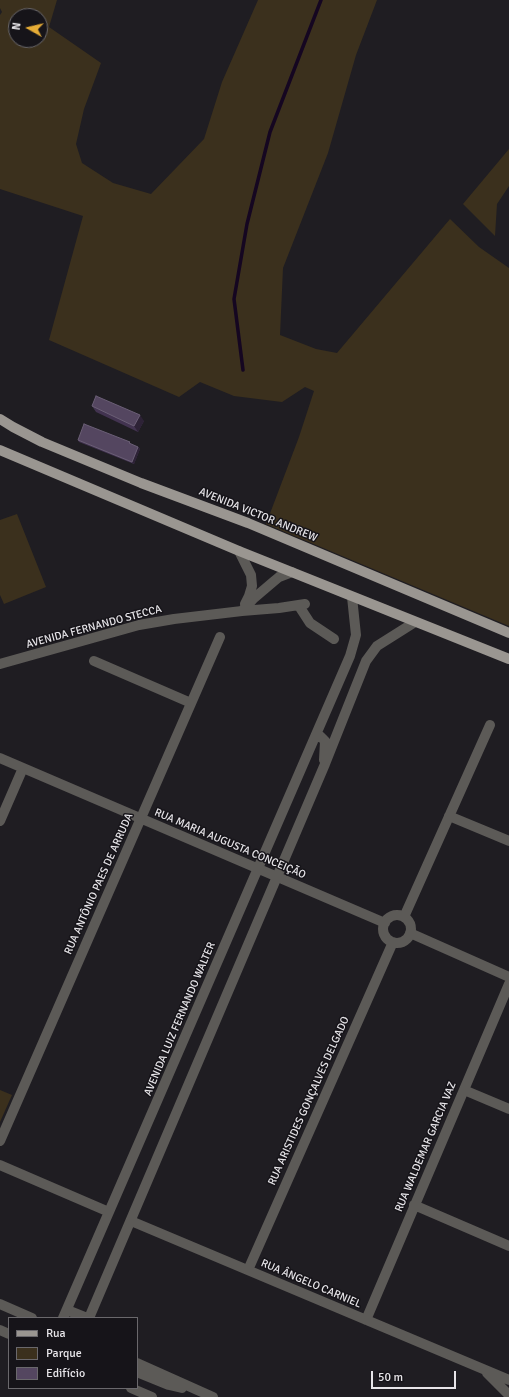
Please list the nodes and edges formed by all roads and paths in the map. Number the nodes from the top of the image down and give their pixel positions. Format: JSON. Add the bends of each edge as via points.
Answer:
{"nodes":[{"id":1,"x":0,"y":419,"type":"edge"},
{"id":2,"x":0,"y":450,"type":"edge"},
{"id":3,"x":239,"y":552,"type":"junction"},
{"id":4,"x":292,"y":572,"type":"junction"},
{"id":5,"x":352,"y":597,"type":"junction"},
{"id":6,"x":242,"y":611,"type":"junction"},
{"id":7,"x":415,"y":622,"type":"junction"},
{"id":8,"x":509,"y":633,"type":"edge"},
{"id":9,"x":220,"y":637,"type":"dead end"},
{"id":10,"x":334,"y":639,"type":"dead end"},
{"id":11,"x":509,"y":659,"type":"edge"},
{"id":12,"x":94,"y":661,"type":"dead end"},
{"id":13,"x":0,"y":664,"type":"edge"},
{"id":14,"x":191,"y":703,"type":"junction"},
{"id":15,"x":490,"y":725,"type":"dead end"},
{"id":16,"x":315,"y":738,"type":"junction"},
{"id":17,"x":0,"y":758,"type":"edge"},
{"id":18,"x":325,"y":764,"type":"junction"},
{"id":19,"x":24,"y":768,"type":"junction"},
{"id":20,"x":449,"y":816,"type":"junction"},
{"id":21,"x":141,"y":818,"type":"junction"},
{"id":22,"x":0,"y":821,"type":"edge"},
{"id":23,"x":509,"y":841,"type":"edge"},
{"id":24,"x":258,"y":869,"type":"junction"},
{"id":25,"x":276,"y":877,"type":"junction"},
{"id":26,"x":404,"y":918,"type":"junction"},
{"id":27,"x":385,"y":923,"type":"junction"},
{"id":28,"x":410,"y":933,"type":"junction"},
{"id":29,"x":393,"y":942,"type":"junction"},
{"id":30,"x":509,"y":977,"type":"edge"},
{"id":31,"x":509,"y":984,"type":"edge"},
{"id":32,"x":464,"y":1090,"type":"junction"},
{"id":33,"x":509,"y":1109,"type":"edge"},
{"id":34,"x":0,"y":1141,"type":"edge"},
{"id":35,"x":0,"y":1165,"type":"edge"},
{"id":36,"x":414,"y":1205,"type":"junction"},
{"id":37,"x":109,"y":1212,"type":"junction"},
{"id":38,"x":131,"y":1221,"type":"junction"},
{"id":39,"x":509,"y":1246,"type":"edge"},
{"id":40,"x":248,"y":1270,"type":"junction"},
{"id":41,"x":0,"y":1304,"type":"edge"},
{"id":42,"x":65,"y":1314,"type":"edge"},
{"id":43,"x":30,"y":1317,"type":"edge"},
{"id":44,"x":82,"y":1317,"type":"edge"},
{"id":45,"x":88,"y":1317,"type":"edge"},
{"id":46,"x":366,"y":1320,"type":"junction"},
{"id":47,"x":138,"y":1364,"type":"edge"},
{"id":48,"x":483,"y":1369,"type":"junction"},
{"id":49,"x":138,"y":1372,"type":"edge"},
{"id":50,"x":509,"y":1380,"type":"edge"},
{"id":51,"x":134,"y":1389,"type":"edge"},
{"id":52,"x":202,"y":1392,"type":"junction"},
{"id":53,"x":509,"y":1395,"type":"edge"},
{"id":54,"x":152,"y":1397,"type":"edge"},
{"id":55,"x":213,"y":1397,"type":"edge"}],
"edges":[{"from":1,"to":8,"type":"main road","name":"AVENIDA VICTOR ANDREW","via":[[50,445],[141,483],[248,523]]},
{"from":2,"to":3,"type":"main road"},
{"from":3,"to":4,"type":"main road"},
{"from":3,"to":6,"type":"street","via":[[251,575],[252,586]]},
{"from":4,"to":5,"type":"main road"},
{"from":4,"to":6,"type":"street","via":[[279,577]]},
{"from":5,"to":7,"type":"main road"},
{"from":5,"to":16,"type":"street","name":"AVENIDA LUIZ FERNANDO WALTER","via":[[356,635],[350,656]]},
{"from":6,"to":10,"type":"street","name":"AVENIDA FERNANDO STECCA","via":[[302,605],[310,623]]},
{"from":6,"to":13,"type":"street","name":"AVENIDA FERNANDO STECCA","via":[[139,625]]},
{"from":7,"to":11,"type":"main road"},
{"from":7,"to":18,"type":"street","name":"AVENIDA LUIZ FERNANDO WALTER","via":[[377,646],[366,661]]},
{"from":9,"to":14,"type":"street","name":"RUA ANTÔNIO PAES DE ARRUDA"},
{"from":12,"to":14,"type":"street"},
{"from":14,"to":21,"type":"street","name":"RUA ANTÔNIO PAES DE ARRUDA"},
{"from":15,"to":20,"type":"street"},
{"from":16,"to":18,"type":"street","name":"AVENIDA LUIZ FERNANDO WALTER","via":[[320,736],[324,741]]},
{"from":16,"to":24,"type":"street","name":"AVENIDA LUIZ FERNANDO WALTER"},
{"from":17,"to":19,"type":"street","name":"RUA MARIA AUGUSTA CONCEIÇÃO"},
{"from":18,"to":25,"type":"street","name":"AVENIDA LUIZ FERNANDO WALTER"},
{"from":19,"to":21,"type":"street","name":"RUA MARIA AUGUSTA CONCEIÇÃO"},
{"from":19,"to":22,"type":"street"},
{"from":20,"to":23,"type":"street"},
{"from":20,"to":26,"type":"street"},
{"from":21,"to":24,"type":"street","name":"RUA MARIA AUGUSTA CONCEIÇÃO"},
{"from":21,"to":34,"type":"street","name":"RUA ANTÔNIO PAES DE ARRUDA"},
{"from":24,"to":25,"type":"street","name":"RUA MARIA AUGUSTA CONCEIÇÃO"},
{"from":24,"to":37,"type":"street","name":"AVENIDA LUIZ FERNANDO WALTER"},
{"from":25,"to":27,"type":"street","name":"RUA MARIA AUGUSTA CONCEIÇÃO"},
{"from":25,"to":38,"type":"street","name":"AVENIDA LUIZ FERNANDO WALTER"},
{"from":26,"to":27,"type":"street","via":[[391,917]]},
{"from":26,"to":28,"type":"street","via":[[410,924]]},
{"from":27,"to":29,"type":"street","via":[[386,937]]},
{"from":28,"to":29,"type":"street","via":[[402,942]]},
{"from":28,"to":30,"type":"street"},
{"from":29,"to":40,"type":"street","name":"RUA ARISTIDES GONÇALVES DELGADO"},
{"from":31,"to":32,"type":"street","name":"RUA WALDEMAR GARCIA VAZ"},
{"from":32,"to":33,"type":"street"},
{"from":32,"to":36,"type":"street","name":"RUA WALDEMAR GARCIA VAZ"},
{"from":35,"to":37,"type":"street"},
{"from":36,"to":39,"type":"street"},
{"from":36,"to":46,"type":"street","name":"RUA WALDEMAR GARCIA VAZ"},
{"from":37,"to":42,"type":"street","name":"AVENIDA LUIZ FERNANDO WALTER"},
{"from":38,"to":40,"type":"street","name":"RUA ÂNGELO CARNIEL"},
{"from":38,"to":45,"type":"street","name":"AVENIDA LUIZ FERNANDO WALTER"},
{"from":40,"to":46,"type":"street","name":"RUA ÂNGELO CARNIEL"},
{"from":41,"to":43,"type":"street"},
{"from":42,"to":44,"type":"street","name":"AVENIDA LUIZ FERNANDO WALTER"},
{"from":46,"to":48,"type":"street","name":"RUA ÂNGELO CARNIEL"},
{"from":47,"to":52,"type":"street"},
{"from":48,"to":50,"type":"street","name":"RUA ÂNGELO CARNIEL"},
{"from":48,"to":53,"type":"street","name":"RUA ÂNGELO CARNIEL"},
{"from":49,"to":52,"type":"street","via":[[168,1385]]},
{"from":51,"to":54,"type":"street"},
{"from":52,"to":55,"type":"street"}]}
